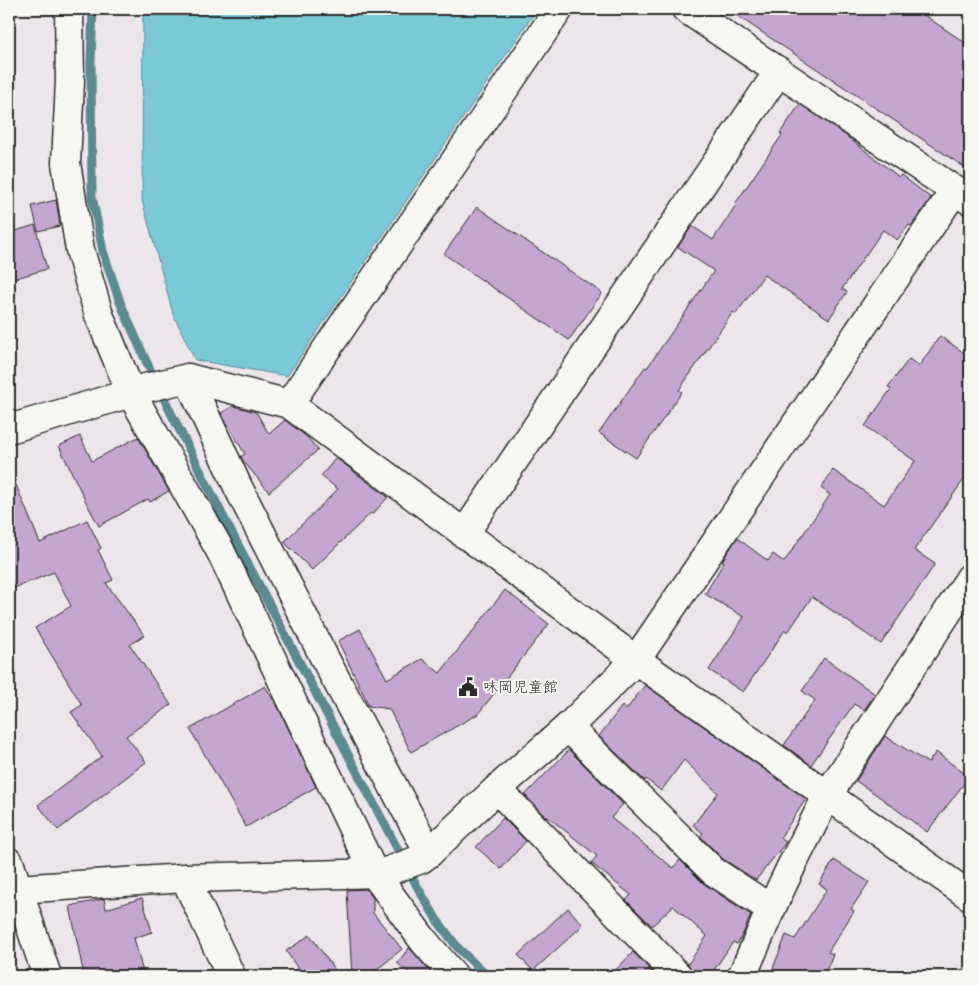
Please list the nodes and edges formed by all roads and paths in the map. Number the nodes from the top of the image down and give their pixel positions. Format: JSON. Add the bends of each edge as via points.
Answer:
{"nodes":[{"id":1,"x":69,"y":9,"type":"edge"},
{"id":2,"x":559,"y":9,"type":"edge"},
{"id":3,"x":686,"y":9,"type":"edge"},
{"id":4,"x":779,"y":71,"type":"junction"},
{"id":5,"x":963,"y":195,"type":"edge"},
{"id":6,"x":188,"y":378,"type":"junction"},
{"id":7,"x":136,"y":391,"type":"junction"},
{"id":8,"x":288,"y":404,"type":"junction"},
{"id":9,"x":9,"y":429,"type":"edge"},
{"id":10,"x":464,"y":534,"type":"junction"},
{"id":11,"x":970,"y":578,"type":"edge"},
{"id":12,"x":636,"y":660,"type":"junction"},
{"id":13,"x":568,"y":727,"type":"junction"},
{"id":14,"x":497,"y":789,"type":"junction"},
{"id":15,"x":827,"y":796,"type":"junction"},
{"id":16,"x":425,"y":856,"type":"junction"},
{"id":17,"x":9,"y":862,"type":"edge"},
{"id":18,"x":378,"y":873,"type":"junction"},
{"id":19,"x":185,"y":878,"type":"junction"},
{"id":20,"x":18,"y":889,"type":"junction"},
{"id":21,"x":970,"y":896,"type":"edge"},
{"id":22,"x":771,"y":909,"type":"junction"},
{"id":23,"x":47,"y":976,"type":"edge"},
{"id":24,"x":231,"y":976,"type":"edge"},
{"id":25,"x":454,"y":976,"type":"edge"},
{"id":26,"x":678,"y":976,"type":"edge"},
{"id":27,"x":742,"y":976,"type":"edge"}],
"edges":[{"from":1,"to":7,"type":"street","via":[[66,162],[80,250],[99,315]]},
{"from":2,"to":8,"type":"street"},
{"from":3,"to":4,"type":"street"},
{"from":4,"to":5,"type":"street"},
{"from":4,"to":10,"type":"street"},
{"from":5,"to":12,"type":"street"},
{"from":6,"to":7,"type":"street"},
{"from":6,"to":8,"type":"street"},
{"from":6,"to":16,"type":"street","via":[[238,487]]},
{"from":7,"to":9,"type":"street"},
{"from":7,"to":18,"type":"street","via":[[220,550]]},
{"from":8,"to":10,"type":"street"},
{"from":10,"to":12,"type":"street"},
{"from":11,"to":15,"type":"street"},
{"from":12,"to":13,"type":"street"},
{"from":12,"to":15,"type":"street"},
{"from":13,"to":14,"type":"street"},
{"from":13,"to":22,"type":"street","via":[[713,871]]},
{"from":14,"to":16,"type":"street"},
{"from":14,"to":26,"type":"street"},
{"from":15,"to":21,"type":"street"},
{"from":15,"to":22,"type":"street"},
{"from":16,"to":18,"type":"street"},
{"from":17,"to":20,"type":"street"},
{"from":18,"to":19,"type":"street"},
{"from":18,"to":25,"type":"street","via":[[423,940]]},
{"from":19,"to":20,"type":"street"},
{"from":19,"to":24,"type":"street"},
{"from":20,"to":23,"type":"street"},
{"from":22,"to":27,"type":"street"}]}
